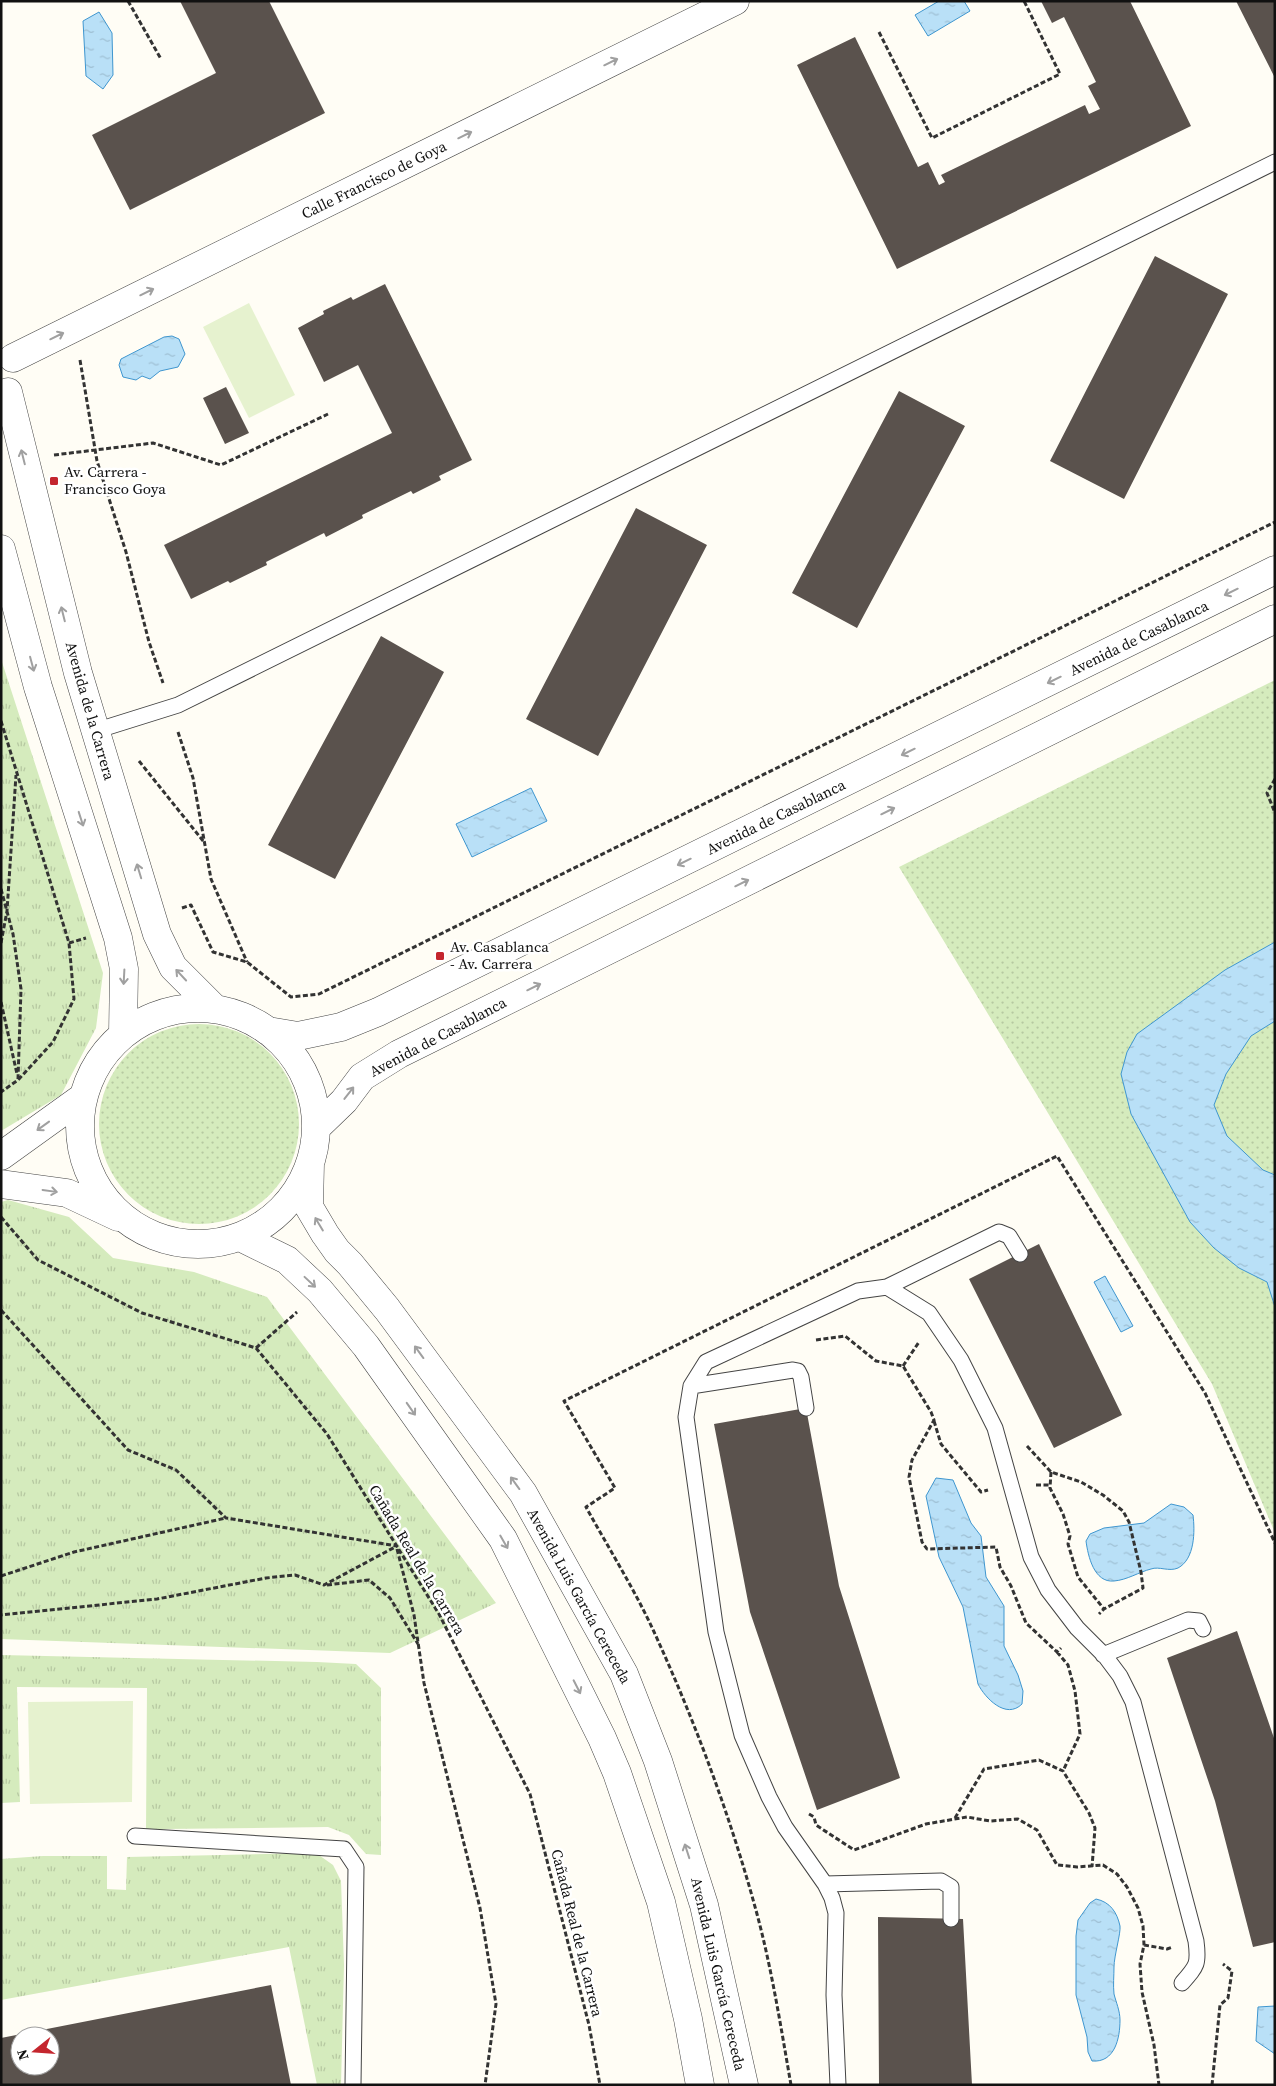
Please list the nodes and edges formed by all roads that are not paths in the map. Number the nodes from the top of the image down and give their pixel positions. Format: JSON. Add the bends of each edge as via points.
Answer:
{"nodes":[{"id":1,"x":724,"y":4,"type":"edge"},
{"id":2,"x":1275,"y":162,"type":"edge"},
{"id":3,"x":7,"y":351,"type":"edge"},
{"id":4,"x":5,"y":395,"type":"edge"},
{"id":5,"x":1,"y":550,"type":"edge"},
{"id":6,"x":1275,"y":570,"type":"edge"},
{"id":7,"x":1275,"y":619,"type":"edge"},
{"id":8,"x":95,"y":731,"type":"junction"},
{"id":9,"x":215,"y":1009,"type":"junction"},
{"id":10,"x":268,"y":1031,"type":"junction"},
{"id":11,"x":123,"y":1034,"type":"junction"},
{"id":12,"x":83,"y":1097,"type":"junction"},
{"id":13,"x":316,"y":1128,"type":"junction"},
{"id":14,"x":1,"y":1156,"type":"edge"},
{"id":15,"x":310,"y":1163,"type":"junction"},
{"id":16,"x":1,"y":1184,"type":"edge"},
{"id":17,"x":128,"y":1222,"type":"junction"},
{"id":18,"x":240,"y":1237,"type":"junction"},
{"id":19,"x":1020,"y":1254,"type":"dead end"},
{"id":20,"x":886,"y":1287,"type":"junction"},
{"id":21,"x":691,"y":1386,"type":"junction"},
{"id":22,"x":806,"y":1408,"type":"dead end"},
{"id":23,"x":1203,"y":1629,"type":"dead end"},
{"id":24,"x":1103,"y":1655,"type":"junction"},
{"id":25,"x":134,"y":1836,"type":"dead end"},
{"id":26,"x":826,"y":1884,"type":"junction"},
{"id":27,"x":951,"y":1919,"type":"dead end"},
{"id":28,"x":1182,"y":1983,"type":"dead end"},
{"id":29,"x":353,"y":2085,"type":"edge"},
{"id":30,"x":700,"y":2085,"type":"edge"},
{"id":31,"x":744,"y":2085,"type":"edge"},
{"id":32,"x":838,"y":2085,"type":"edge"}],
"edges":[{"from":3,"to":1,"type":"street","name":"Calle Francisco de Goya","one_way":true},
{"from":2,"to":8,"type":"lane","via":[[195,696]]},
{"from":3,"to":4,"type":"street","name":"Avenida de la Carrera","via":[[14,376]]},
{"from":8,"to":4,"type":"street","name":"Avenida de la Carrera","one_way":true},
{"from":5,"to":11,"type":"street","one_way":true,"via":[[38,687],[118,938],[124,969]]},
{"from":6,"to":10,"type":"street","name":"Avenida de Casablanca","one_way":true,"via":[[378,1012],[341,1027],[298,1036]]},
{"from":13,"to":7,"type":"street","name":"Avenida de Casablanca","one_way":true,"via":[[344,1101],[362,1077],[399,1054]]},
{"from":9,"to":8,"type":"street","name":"Avenida de la Carrera","one_way":true,"via":[[173,967],[157,934]]},
{"from":9,"to":10,"type":"street","via":[[243,1017]]},
{"from":9,"to":11,"type":"street","via":[[174,1010],[151,1017]]},
{"from":10,"to":13,"type":"street","via":[[294,1058],[311,1091]]},
{"from":11,"to":12,"type":"street","via":[[101,1060]]},
{"from":12,"to":14,"type":"street","one_way":true},
{"from":12,"to":17,"type":"street","via":[[80,1132],[87,1167],[103,1198]]},
{"from":13,"to":15,"type":"street"},
{"from":15,"to":18,"type":"street","via":[[295,1194],[270,1220]]},
{"from":31,"to":15,"type":"street","name":"Avenida Luis García Cereceda","one_way":true,"via":[[704,1905],[658,1761],[624,1674],[523,1494],[387,1309],[325,1234],[309,1207]]},
{"from":16,"to":17,"type":"street","one_way":true,"via":[[67,1193]]},
{"from":17,"to":18,"type":"street","via":[[172,1242],[206,1245]]},
{"from":18,"to":30,"type":"street","one_way":true,"via":[[287,1260],[320,1291],[366,1346],[503,1539],[617,1773],[661,1902]]},
{"from":19,"to":20,"type":"lane","via":[[1009,1236],[999,1232]]},
{"from":20,"to":21,"type":"lane","via":[[858,1291],[706,1362]]},
{"from":20,"to":24,"type":"lane","via":[[930,1313],[961,1360],[995,1428],[1031,1557],[1048,1590]]},
{"from":21,"to":22,"type":"lane","via":[[793,1370],[801,1377]]},
{"from":21,"to":26,"type":"lane","via":[[686,1417],[716,1632],[742,1735],[785,1827]]},
{"from":23,"to":24,"type":"lane","via":[[1199,1621],[1188,1620]]},
{"from":24,"to":28,"type":"lane","via":[[1120,1676],[1133,1702],[1196,1941],[1196,1967]]},
{"from":25,"to":29,"type":"lane","via":[[344,1848],[356,1867]]},
{"from":26,"to":27,"type":"lane","via":[[941,1881],[951,1887]]},
{"from":26,"to":32,"type":"lane","via":[[836,1913],[834,1995]]}]}
